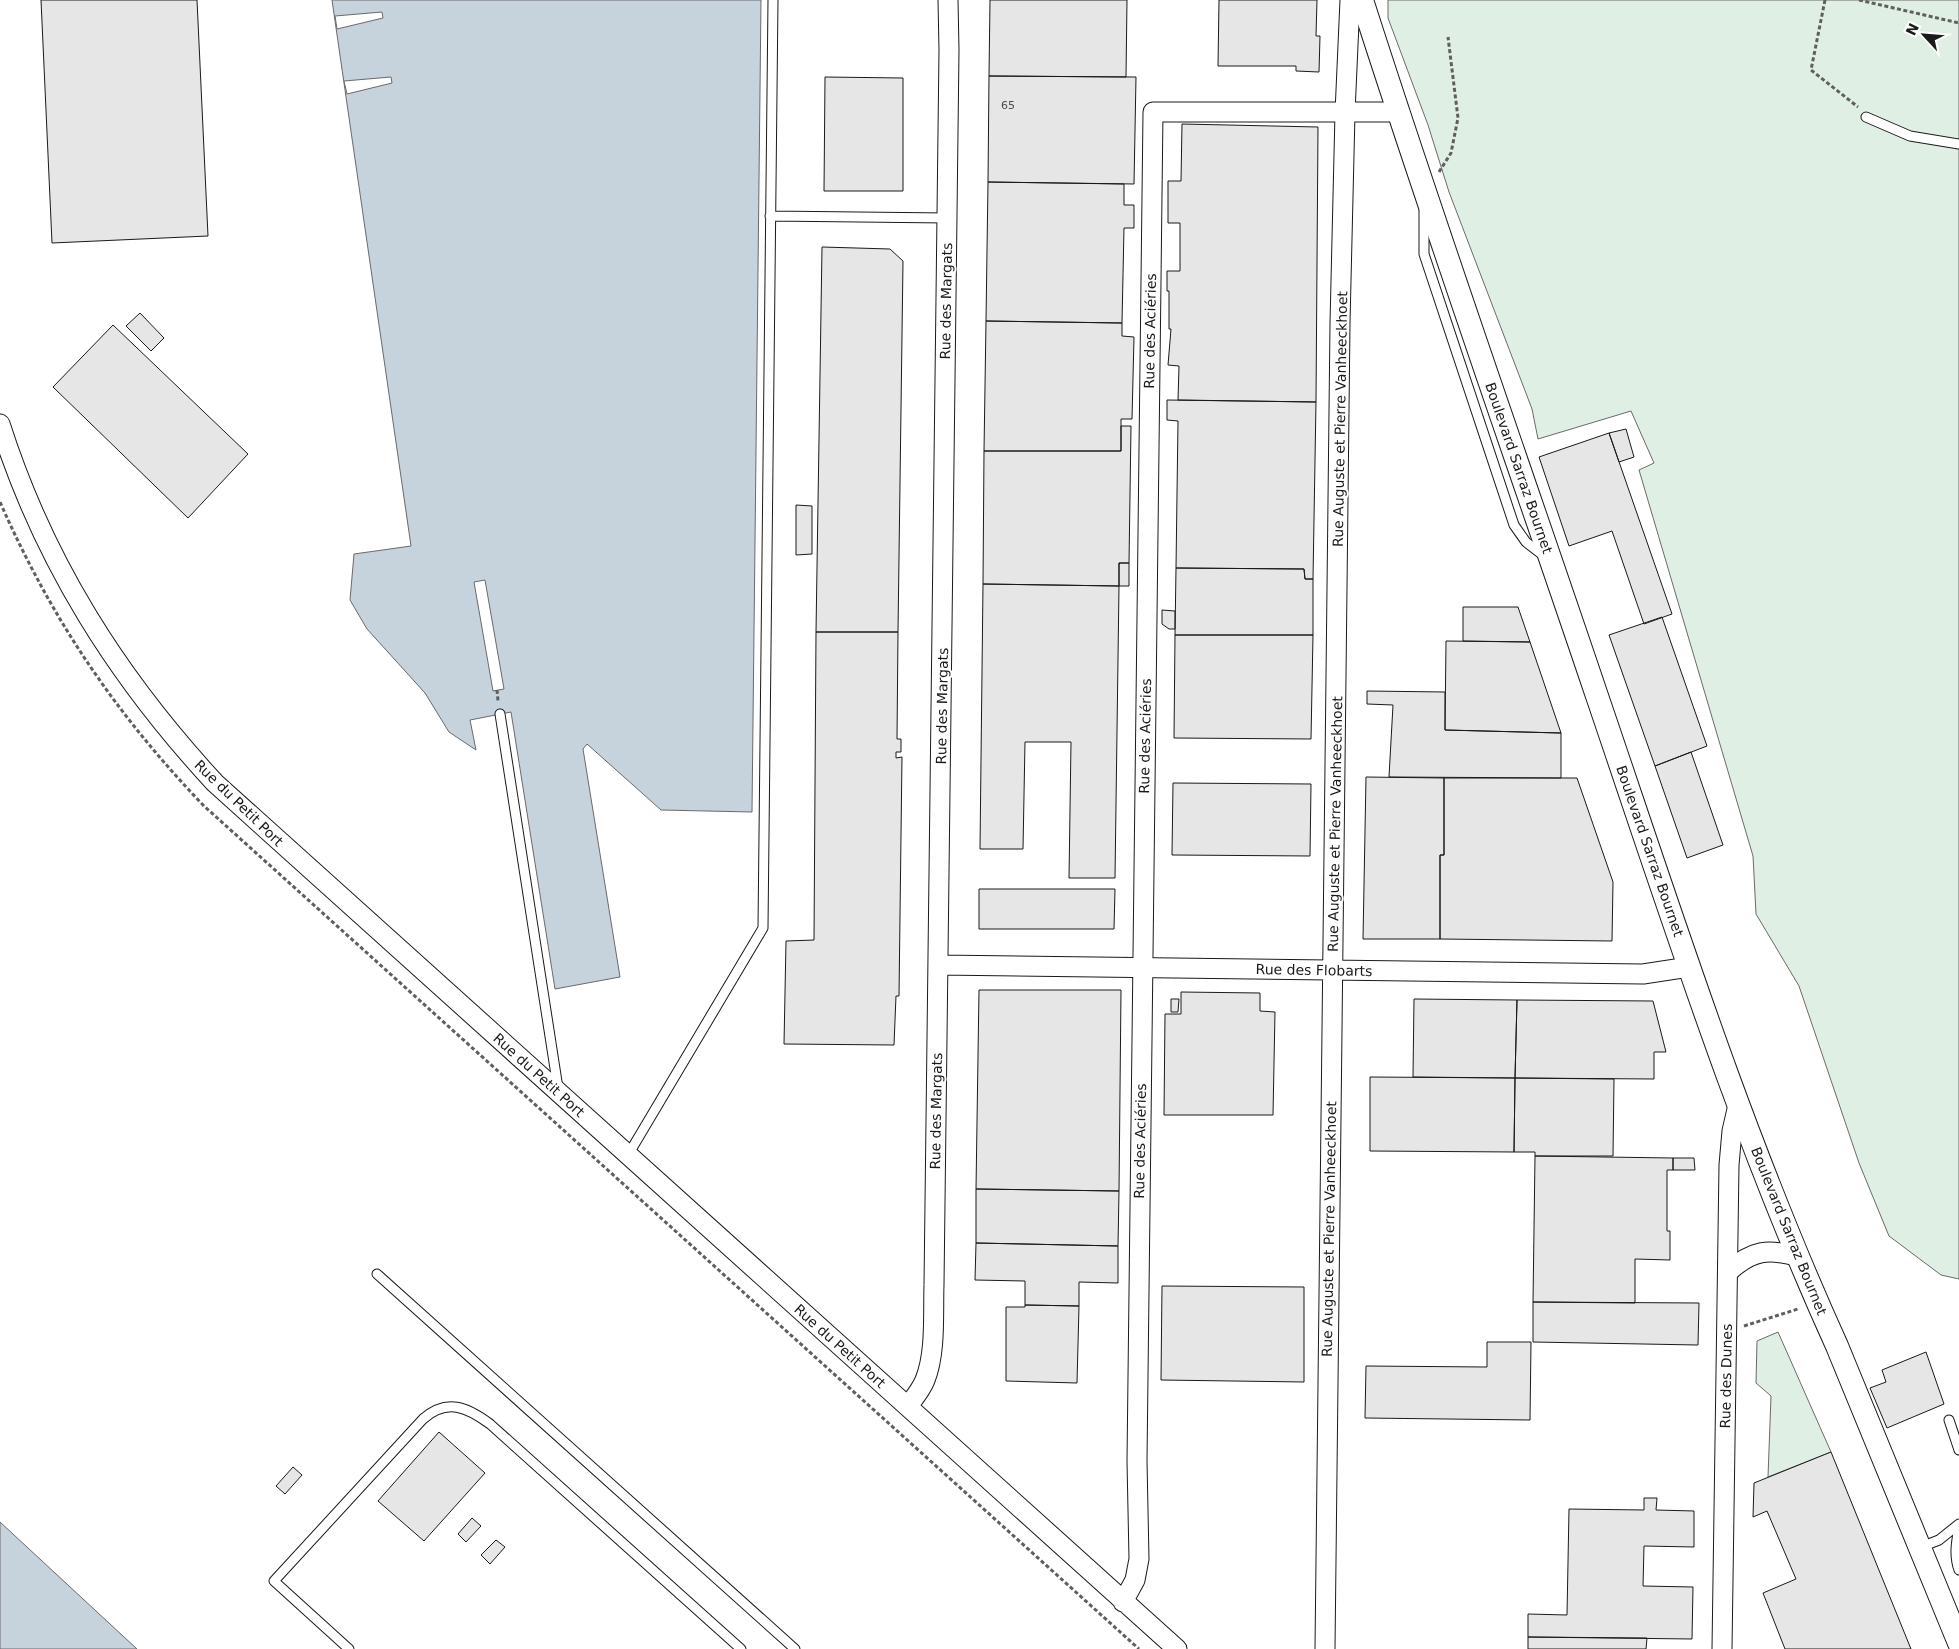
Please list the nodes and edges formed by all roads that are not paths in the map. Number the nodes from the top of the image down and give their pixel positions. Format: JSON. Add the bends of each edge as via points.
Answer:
{"nodes":[{"id":1,"x":773,"y":0,"type":"edge"},
{"id":2,"x":948,"y":0,"type":"edge"},
{"id":3,"x":1350,"y":0,"type":"edge"},
{"id":4,"x":1362,"y":0,"type":"edge"},
{"id":5,"x":1369,"y":0,"type":"edge"},
{"id":6,"x":1376,"y":46,"type":"junction"},
{"id":7,"x":1398,"y":112,"type":"junction"},
{"id":8,"x":1345,"y":113,"type":"junction"},
{"id":9,"x":1866,"y":117,"type":"road end"},
{"id":10,"x":1959,"y":144,"type":"edge"},
{"id":11,"x":770,"y":216,"type":"junction"},
{"id":12,"x":947,"y":218,"type":"junction"},
{"id":13,"x":0,"y":424,"type":"edge"},
{"id":14,"x":500,"y":714,"type":"dead end"},
{"id":15,"x":938,"y":965,"type":"junction"},
{"id":16,"x":1689,"y":967,"type":"junction"},
{"id":17,"x":1142,"y":968,"type":"junction"},
{"id":18,"x":1333,"y":970,"type":"junction"},
{"id":19,"x":559,"y":1093,"type":"junction"},
{"id":20,"x":1738,"y":1105,"type":"junction"},
{"id":21,"x":628,"y":1156,"type":"junction"},
{"id":22,"x":1799,"y":1257,"type":"junction"},
{"id":23,"x":1728,"y":1272,"type":"junction"},
{"id":24,"x":377,"y":1274,"type":"dead end"},
{"id":25,"x":908,"y":1406,"type":"junction"},
{"id":26,"x":1949,"y":1420,"type":"dead end"},
{"id":27,"x":1959,"y":1450,"type":"edge"},
{"id":28,"x":1959,"y":1524,"type":"edge"},
{"id":29,"x":1959,"y":1528,"type":"edge"},
{"id":30,"x":1920,"y":1547,"type":"junction"},
{"id":31,"x":1959,"y":1570,"type":"edge"},
{"id":32,"x":1124,"y":1602,"type":"junction"},
{"id":33,"x":1959,"y":1643,"type":"edge"},
{"id":34,"x":350,"y":1649,"type":"edge"},
{"id":35,"x":741,"y":1649,"type":"edge"},
{"id":36,"x":796,"y":1649,"type":"edge"},
{"id":37,"x":1177,"y":1649,"type":"edge"},
{"id":38,"x":1325,"y":1649,"type":"edge"},
{"id":39,"x":1722,"y":1649,"type":"edge"}],
"edges":[{"from":1,"to":11,"type":"lane"},
{"from":2,"to":12,"type":"street","name":"Rue des Margats"},
{"from":3,"to":8,"type":"street","name":"Rue Auguste et Pierre Vanheeckhoet"},
{"from":4,"to":6,"type":"street","name":"Boulevard Sarraz Bournet"},
{"from":5,"to":6,"type":"street","name":"Boulevard Sarraz Bournet"},
{"from":6,"to":7,"type":"street","name":"Boulevard Sarraz Bournet"},
{"from":7,"to":8,"type":"street","name":"Rue des Aciéries"},
{"from":7,"to":16,"type":"street","name":"Boulevard Sarraz Bournet"},
{"from":8,"to":17,"type":"street","name":"Rue des Aciéries","via":[[1153,112]]},
{"from":8,"to":18,"type":"street","name":"Rue Auguste et Pierre Vanheeckhoet"},
{"from":9,"to":10,"type":"lane","via":[[1910,136]]},
{"from":11,"to":12,"type":"lane"},
{"from":11,"to":21,"type":"lane","via":[[763,928]]},
{"from":12,"to":15,"type":"street","name":"Rue des Margats"},
{"from":13,"to":19,"type":"street","name":"Rue du Petit Port","via":[[21,486],[64,576],[126,675],[170,733],[244,810]]},
{"from":14,"to":19,"type":"lane"},
{"from":15,"to":17,"type":"street","name":"Rue des Flobarts"},
{"from":15,"to":25,"type":"street","name":"Rue des Margats","via":[[930,1362],[925,1380]]},
{"from":16,"to":18,"type":"street","name":"Rue des Flobarts","via":[[1643,974]]},
{"from":16,"to":20,"type":"street","name":"Boulevard Sarraz Bournet"},
{"from":17,"to":18,"type":"street","name":"Rue des Flobarts"},
{"from":17,"to":32,"type":"street","name":"Rue des Aciéries","via":[[1139,1559],[1135,1580]]},
{"from":18,"to":38,"type":"street","name":"Rue Auguste et Pierre Vanheeckhoet"},
{"from":19,"to":21,"type":"street","name":"Rue du Petit Port"},
{"from":20,"to":22,"type":"street","name":"Boulevard Sarraz Bournet"},
{"from":20,"to":23,"type":"street","name":"Rue des Dunes","via":[[1730,1150]]},
{"from":21,"to":25,"type":"street","name":"Rue du Petit Port"},
{"from":22,"to":23,"type":"street","via":[[1760,1252],[1744,1259]]},
{"from":22,"to":30,"type":"street","name":"Boulevard Sarraz Bournet"},
{"from":23,"to":39,"type":"street","name":"Rue des Dunes"},
{"from":24,"to":36,"type":"lane"},
{"from":25,"to":32,"type":"street","name":"Rue du Petit Port"},
{"from":26,"to":27,"type":"lane"},
{"from":28,"to":30,"type":"lane","via":[[1945,1536]]},
{"from":29,"to":31,"type":"lane","via":[[1956,1560]]},
{"from":30,"to":33,"type":"street","name":"Boulevard Sarraz Bournet"},
{"from":32,"to":37,"type":"street","name":"Rue du Petit Port"},
{"from":34,"to":35,"type":"lane","via":[[274,1581],[423,1420],[436,1410],[454,1406],[471,1411],[490,1424]]}]}
